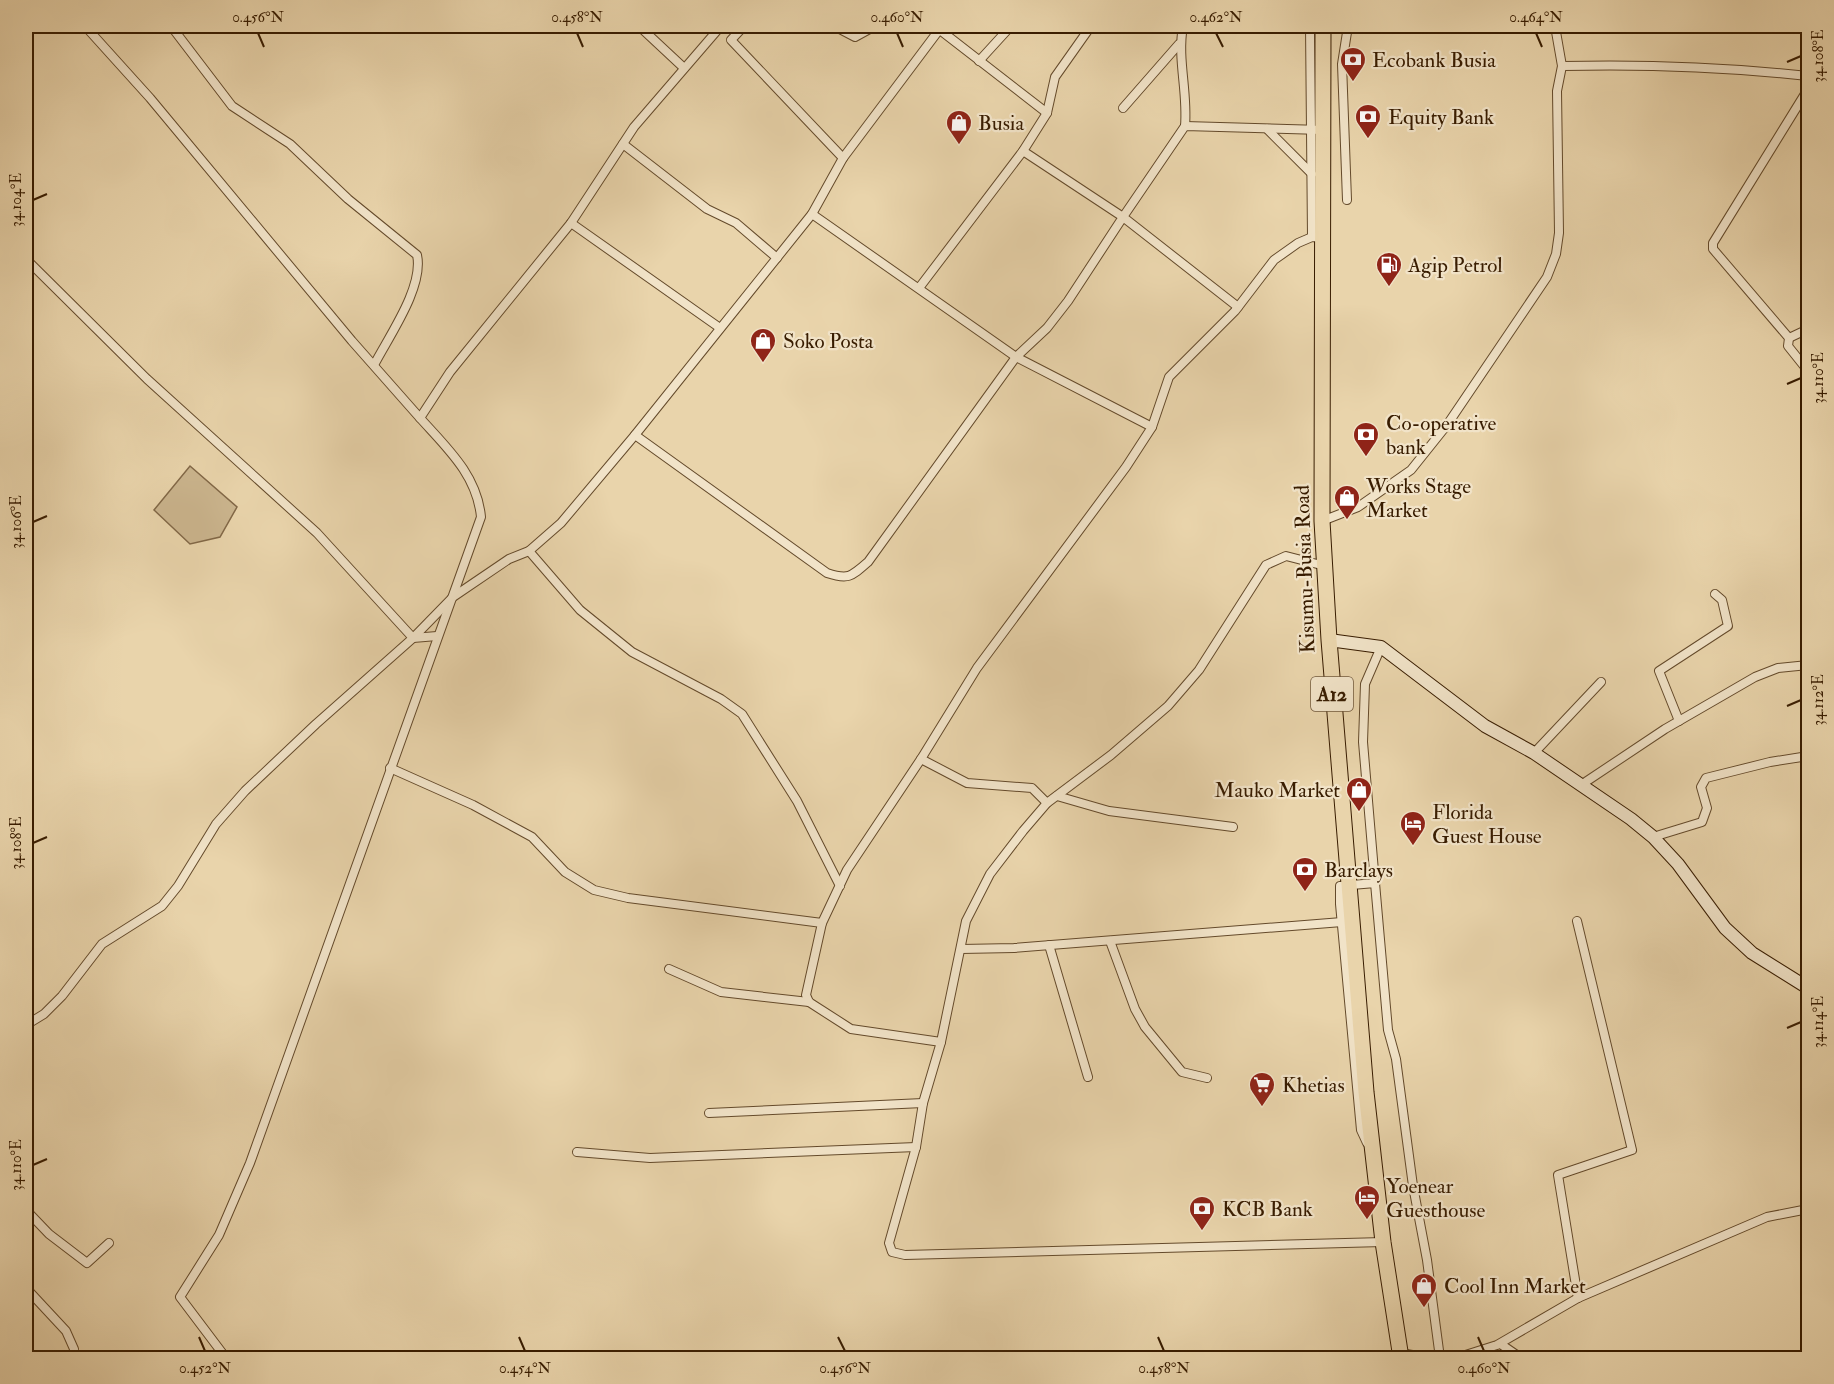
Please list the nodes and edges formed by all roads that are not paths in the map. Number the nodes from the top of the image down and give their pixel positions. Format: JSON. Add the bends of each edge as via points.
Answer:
{"nodes":[{"id":1,"x":85,"y":26,"type":"edge"},
{"id":2,"x":171,"y":26,"type":"edge"},
{"id":3,"x":639,"y":26,"type":"edge"},
{"id":4,"x":721,"y":26,"type":"edge"},
{"id":5,"x":744,"y":26,"type":"edge"},
{"id":6,"x":834,"y":26,"type":"edge"},
{"id":7,"x":875,"y":26,"type":"edge"},
{"id":8,"x":1011,"y":26,"type":"edge"},
{"id":9,"x":1091,"y":26,"type":"edge"},
{"id":10,"x":1183,"y":26,"type":"edge"},
{"id":11,"x":1310,"y":26,"type":"edge"},
{"id":12,"x":1323,"y":26,"type":"edge"},
{"id":13,"x":1348,"y":26,"type":"edge"},
{"id":14,"x":1555,"y":26,"type":"edge"},
{"id":15,"x":941,"y":28,"type":"edge"},
{"id":16,"x":1179,"y":44,"type":"junction"},
{"id":17,"x":980,"y":61,"type":"junction"},
{"id":18,"x":1562,"y":66,"type":"junction"},
{"id":19,"x":684,"y":68,"type":"junction"},
{"id":20,"x":1809,"y":76,"type":"edge"},
{"id":21,"x":1809,"y":89,"type":"edge"},
{"id":22,"x":1123,"y":108,"type":"dead end"},
{"id":23,"x":1047,"y":113,"type":"junction"},
{"id":24,"x":1185,"y":126,"type":"junction"},
{"id":25,"x":1267,"y":129,"type":"junction"},
{"id":26,"x":1317,"y":130,"type":"junction"},
{"id":27,"x":623,"y":144,"type":"junction"},
{"id":28,"x":1023,"y":151,"type":"junction"},
{"id":29,"x":843,"y":158,"type":"junction"},
{"id":30,"x":1312,"y":174,"type":"junction"},
{"id":31,"x":1347,"y":200,"type":"dead end"},
{"id":32,"x":812,"y":214,"type":"junction"},
{"id":33,"x":1123,"y":217,"type":"junction"},
{"id":34,"x":571,"y":223,"type":"junction"},
{"id":35,"x":1312,"y":237,"type":"junction"},
{"id":36,"x":1322,"y":238,"type":"dead end"},
{"id":37,"x":777,"y":258,"type":"junction"},
{"id":38,"x":26,"y":259,"type":"edge"},
{"id":39,"x":919,"y":288,"type":"junction"},
{"id":40,"x":1238,"y":307,"type":"junction"},
{"id":41,"x":720,"y":328,"type":"junction"},
{"id":42,"x":1809,"y":329,"type":"edge"},
{"id":43,"x":1789,"y":338,"type":"junction"},
{"id":44,"x":1016,"y":357,"type":"junction"},
{"id":45,"x":374,"y":365,"type":"junction"},
{"id":46,"x":1809,"y":371,"type":"edge"},
{"id":47,"x":420,"y":418,"type":"junction"},
{"id":48,"x":1152,"y":427,"type":"junction"},
{"id":49,"x":635,"y":435,"type":"junction"},
{"id":50,"x":1322,"y":521,"type":"junction"},
{"id":51,"x":529,"y":551,"type":"junction"},
{"id":52,"x":1324,"y":566,"type":"junction"},
{"id":53,"x":1715,"y":594,"type":"dead end"},
{"id":54,"x":453,"y":597,"type":"junction"},
{"id":55,"x":437,"y":636,"type":"junction"},
{"id":56,"x":413,"y":638,"type":"junction"},
{"id":57,"x":1329,"y":640,"type":"junction"},
{"id":58,"x":1382,"y":646,"type":"junction"},
{"id":59,"x":1809,"y":665,"type":"edge"},
{"id":60,"x":1601,"y":682,"type":"dead end"},
{"id":61,"x":1679,"y":721,"type":"junction"},
{"id":62,"x":1534,"y":753,"type":"junction"},
{"id":63,"x":1809,"y":756,"type":"edge"},
{"id":64,"x":921,"y":759,"type":"junction"},
{"id":65,"x":390,"y":768,"type":"junction"},
{"id":66,"x":1581,"y":785,"type":"junction"},
{"id":67,"x":1057,"y":796,"type":"junction"},
{"id":68,"x":1047,"y":803,"type":"junction"},
{"id":69,"x":1233,"y":827,"type":"dead end"},
{"id":70,"x":1653,"y":837,"type":"junction"},
{"id":71,"x":1350,"y":883,"type":"junction"},
{"id":72,"x":1375,"y":883,"type":"junction"},
{"id":73,"x":840,"y":886,"type":"junction"},
{"id":74,"x":1577,"y":921,"type":"dead end"},
{"id":75,"x":1342,"y":922,"type":"junction"},
{"id":76,"x":822,"y":923,"type":"junction"},
{"id":77,"x":1110,"y":941,"type":"junction"},
{"id":78,"x":1049,"y":945,"type":"junction"},
{"id":79,"x":961,"y":949,"type":"junction"},
{"id":80,"x":669,"y":969,"type":"dead end"},
{"id":81,"x":1809,"y":988,"type":"edge"},
{"id":82,"x":809,"y":1002,"type":"junction"},
{"id":83,"x":26,"y":1025,"type":"edge"},
{"id":84,"x":941,"y":1042,"type":"junction"},
{"id":85,"x":1088,"y":1077,"type":"dead end"},
{"id":86,"x":1207,"y":1078,"type":"dead end"},
{"id":87,"x":923,"y":1102,"type":"junction"},
{"id":88,"x":709,"y":1113,"type":"dead end"},
{"id":89,"x":1373,"y":1143,"type":"junction"},
{"id":90,"x":916,"y":1147,"type":"junction"},
{"id":91,"x":577,"y":1152,"type":"dead end"},
{"id":92,"x":1809,"y":1209,"type":"edge"},
{"id":93,"x":26,"y":1210,"type":"edge"},
{"id":94,"x":1383,"y":1242,"type":"junction"},
{"id":95,"x":109,"y":1243,"type":"dead end"},
{"id":96,"x":26,"y":1288,"type":"edge"},
{"id":97,"x":1578,"y":1298,"type":"junction"},
{"id":98,"x":1502,"y":1345,"type":"dead end"},
{"id":99,"x":74,"y":1348,"type":"dead end"},
{"id":100,"x":1400,"y":1356,"type":"edge"},
{"id":101,"x":226,"y":1359,"type":"edge"},
{"id":102,"x":1431,"y":1359,"type":"edge"},
{"id":103,"x":1440,"y":1359,"type":"edge"},
{"id":104,"x":1455,"y":1359,"type":"edge"},
{"id":105,"x":1521,"y":1359,"type":"edge"}],
"edges":[{"from":1,"to":45,"type":"street"},
{"from":2,"to":45,"type":"street","via":[[232,106],[290,144],[348,199],[417,255],[419,266],[408,302]]},
{"from":3,"to":19,"type":"street"},
{"from":4,"to":19,"type":"street"},
{"from":5,"to":29,"type":"street","via":[[731,40]]},
{"from":6,"to":7,"type":"street","via":[[855,37]]},
{"from":8,"to":17,"type":"street"},
{"from":9,"to":23,"type":"street","via":[[1055,77]]},
{"from":10,"to":16,"type":"street"},
{"from":11,"to":26,"type":"street"},
{"from":12,"to":26,"type":"highway","name":"Kisumu-Busia Road","number":"A12"},
{"from":13,"to":31,"type":"street","via":[[1342,64]]},
{"from":14,"to":18,"type":"street"},
{"from":15,"to":17,"type":"street"},
{"from":15,"to":29,"type":"street"},
{"from":16,"to":22,"type":"street"},
{"from":16,"to":24,"type":"street"},
{"from":17,"to":23,"type":"street"},
{"from":18,"to":20,"type":"street","via":[[1727,67]]},
{"from":18,"to":50,"type":"street","via":[[1557,101],[1559,233],[1547,278],[1411,470],[1358,507]]},
{"from":19,"to":27,"type":"street"},
{"from":21,"to":43,"type":"street","via":[[1713,243],[1719,259]]},
{"from":23,"to":28,"type":"street"},
{"from":24,"to":25,"type":"street"},
{"from":24,"to":33,"type":"street"},
{"from":25,"to":26,"type":"street"},
{"from":25,"to":30,"type":"street"},
{"from":26,"to":30,"type":"street"},
{"from":26,"to":50,"type":"highway","name":"Kisumu-Busia Road","number":"A12"},
{"from":27,"to":34,"type":"street"},
{"from":27,"to":37,"type":"street","via":[[707,209],[736,223]]},
{"from":28,"to":33,"type":"street"},
{"from":28,"to":39,"type":"street"},
{"from":29,"to":32,"type":"street"},
{"from":30,"to":35,"type":"street"},
{"from":32,"to":37,"type":"street"},
{"from":32,"to":39,"type":"street"},
{"from":33,"to":40,"type":"street"},
{"from":33,"to":44,"type":"street","via":[[1068,301]]},
{"from":34,"to":41,"type":"street"},
{"from":34,"to":47,"type":"street","via":[[450,372]]},
{"from":35,"to":36,"type":"street"},
{"from":35,"to":40,"type":"street","via":[[1274,260]]},
{"from":37,"to":41,"type":"street"},
{"from":38,"to":56,"type":"street","via":[[147,379],[317,533]]},
{"from":39,"to":44,"type":"street"},
{"from":40,"to":48,"type":"street","via":[[1169,377]]},
{"from":41,"to":49,"type":"street"},
{"from":42,"to":43,"type":"street"},
{"from":43,"to":46,"type":"street","via":[[1788,346]]},
{"from":44,"to":48,"type":"street"},
{"from":44,"to":49,"type":"street","via":[[868,562],[843,578],[827,573]]},
{"from":45,"to":47,"type":"street"},
{"from":47,"to":54,"type":"street","via":[[458,460],[480,501],[481,517]]},
{"from":48,"to":64,"type":"street","via":[[977,668]]},
{"from":49,"to":51,"type":"street","via":[[561,523]]},
{"from":50,"to":52,"type":"highway","name":"Kisumu-Busia Road","number":"A12"},
{"from":51,"to":54,"type":"street","via":[[509,559]]},
{"from":51,"to":73,"type":"street","via":[[579,610],[632,652],[742,714],[797,801]]},
{"from":52,"to":57,"type":"highway","name":"Kisumu-Busia Road","number":"A12"},
{"from":52,"to":67,"type":"street","via":[[1286,556],[1266,565],[1199,670],[1168,706]]},
{"from":53,"to":61,"type":"street","via":[[1722,600],[1728,626],[1659,671]]},
{"from":54,"to":55,"type":"street"},
{"from":54,"to":56,"type":"street"},
{"from":55,"to":56,"type":"street"},
{"from":55,"to":65,"type":"street"},
{"from":56,"to":83,"type":"street","via":[[245,791],[216,824],[162,906],[102,944],[62,996]]},
{"from":57,"to":58,"type":"street"},
{"from":57,"to":71,"type":"highway","name":"Kisumu-Busia Road","number":"A12"},
{"from":58,"to":62,"type":"street","via":[[1485,726]]},
{"from":58,"to":72,"type":"street","via":[[1365,684],[1363,742]]},
{"from":59,"to":61,"type":"street","via":[[1778,668],[1755,677]]},
{"from":60,"to":62,"type":"street"},
{"from":61,"to":66,"type":"street"},
{"from":62,"to":66,"type":"street"},
{"from":63,"to":70,"type":"street","via":[[1706,778],[1701,787],[1707,808],[1702,822]]},
{"from":64,"to":68,"type":"street","via":[[967,783],[1032,788]]},
{"from":64,"to":73,"type":"street"},
{"from":65,"to":76,"type":"street","via":[[532,837],[565,872],[594,890],[628,898]]},
{"from":65,"to":101,"type":"street","via":[[250,1163],[219,1235],[180,1297]]},
{"from":66,"to":70,"type":"street"},
{"from":67,"to":68,"type":"street"},
{"from":67,"to":69,"type":"street","via":[[1109,811]]},
{"from":68,"to":79,"type":"street","via":[[990,874],[966,921]]},
{"from":70,"to":81,"type":"street","via":[[1725,928],[1752,953]]},
{"from":71,"to":72,"type":"street"},
{"from":71,"to":75,"type":"street","via":[[1340,886]]},
{"from":71,"to":89,"type":"highway","name":"Kisumu-Busia Road","number":"A12"},
{"from":72,"to":103,"type":"street","via":[[1388,1030],[1396,1059]]},
{"from":73,"to":76,"type":"street"},
{"from":74,"to":97,"type":"street","via":[[1632,1150],[1558,1174]]},
{"from":75,"to":77,"type":"street"},
{"from":75,"to":89,"type":"street","via":[[1361,1130],[1367,1143]]},
{"from":76,"to":82,"type":"street","via":[[806,995]]},
{"from":77,"to":78,"type":"street"},
{"from":77,"to":86,"type":"street","via":[[1145,1027],[1182,1072]]},
{"from":78,"to":79,"type":"street"},
{"from":78,"to":85,"type":"street"},
{"from":79,"to":84,"type":"street"},
{"from":80,"to":82,"type":"street","via":[[721,992]]},
{"from":82,"to":84,"type":"street","via":[[851,1029]]},
{"from":84,"to":87,"type":"street"},
{"from":87,"to":88,"type":"street"},
{"from":87,"to":90,"type":"street"},
{"from":89,"to":94,"type":"highway","name":"Kisumu-Busia Road","number":"A12"},
{"from":90,"to":91,"type":"street","via":[[650,1158]]},
{"from":90,"to":94,"type":"street","via":[[888,1244],[892,1252],[957,1254]]},
{"from":92,"to":97,"type":"street","via":[[1767,1217]]},
{"from":93,"to":95,"type":"street","via":[[49,1234],[87,1263]]},
{"from":94,"to":100,"type":"highway","name":"Kisumu-Busia Road","number":"A12"},
{"from":96,"to":99,"type":"street","via":[[66,1331]]},
{"from":97,"to":104,"type":"street","via":[[1497,1345]]},
{"from":98,"to":105,"type":"street"},
{"from":100,"to":102,"type":"street"}]}
